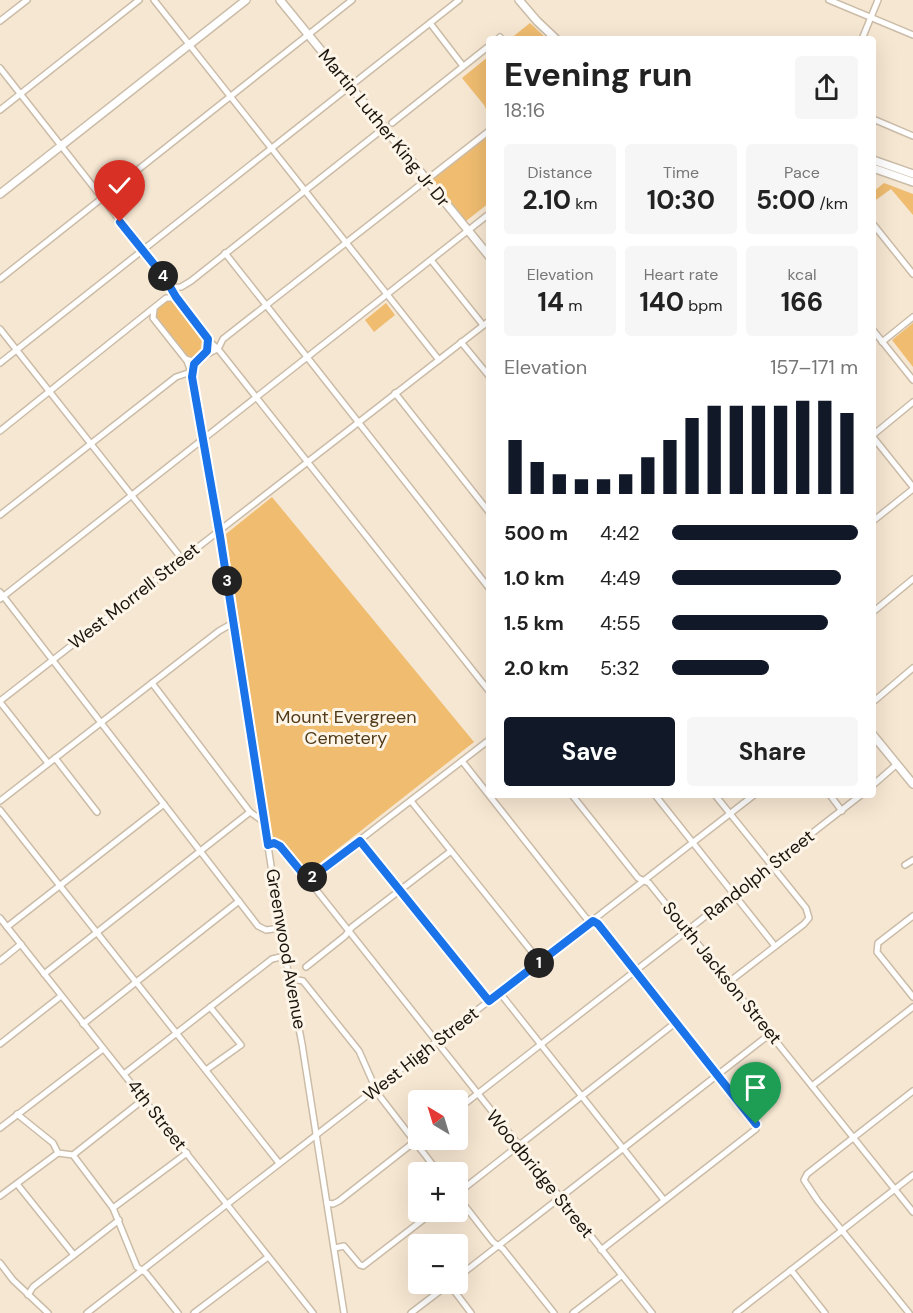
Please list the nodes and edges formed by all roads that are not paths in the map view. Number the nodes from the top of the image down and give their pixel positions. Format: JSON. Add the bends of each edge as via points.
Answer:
{"nodes":[{"id":1,"x":27,"y":0,"type":"edge"},
{"id":2,"x":139,"y":0,"type":"edge"},
{"id":3,"x":154,"y":0,"type":"edge"},
{"id":4,"x":246,"y":0,"type":"edge"},
{"id":5,"x":280,"y":0,"type":"edge"},
{"id":6,"x":352,"y":0,"type":"edge"},
{"id":7,"x":459,"y":0,"type":"edge"},
{"id":8,"x":519,"y":0,"type":"edge"},
{"id":9,"x":829,"y":0,"type":"edge"},
{"id":10,"x":878,"y":0,"type":"edge"},
{"id":11,"x":871,"y":17,"type":"junction"},
{"id":12,"x":0,"y":21,"type":"edge"},
{"id":13,"x":430,"y":23,"type":"junction"},
{"id":14,"x":308,"y":35,"type":"junction"},
{"id":15,"x":913,"y":35,"type":"edge"},
{"id":16,"x":553,"y":36,"type":"edge"},
{"id":17,"x":863,"y":36,"type":"edge"},
{"id":18,"x":189,"y":46,"type":"junction"},
{"id":19,"x":486,"y":48,"type":"edge"},
{"id":20,"x":463,"y":66,"type":"junction"},
{"id":21,"x":0,"y":68,"type":"edge"},
{"id":22,"x":349,"y":86,"type":"junction"},
{"id":23,"x":20,"y":94,"type":"junction"},
{"id":24,"x":230,"y":98,"type":"junction"},
{"id":25,"x":0,"y":110,"type":"edge"},
{"id":26,"x":876,"y":120,"type":"edge"},
{"id":27,"x":392,"y":123,"type":"dead end"},
{"id":28,"x":384,"y":128,"type":"junction"},
{"id":29,"x":486,"y":133,"type":"edge"},
{"id":30,"x":913,"y":136,"type":"edge"},
{"id":31,"x":61,"y":146,"type":"junction"},
{"id":32,"x":271,"y":148,"type":"junction"},
{"id":33,"x":876,"y":161,"type":"edge"},
{"id":34,"x":876,"y":169,"type":"edge"},
{"id":35,"x":913,"y":174,"type":"edge"},
{"id":36,"x":426,"y":180,"type":"junction"},
{"id":37,"x":913,"y":182,"type":"edge"},
{"id":38,"x":304,"y":190,"type":"junction"},
{"id":39,"x":0,"y":194,"type":"edge"},
{"id":40,"x":102,"y":198,"type":"junction"},
{"id":41,"x":486,"y":216,"type":"edge"},
{"id":42,"x":876,"y":228,"type":"edge"},
{"id":43,"x":468,"y":231,"type":"junction"},
{"id":44,"x":345,"y":242,"type":"junction"},
{"id":45,"x":143,"y":250,"type":"junction"},
{"id":46,"x":486,"y":252,"type":"edge"},
{"id":47,"x":225,"y":253,"type":"junction"},
{"id":48,"x":431,"y":260,"type":"junction"},
{"id":49,"x":913,"y":274,"type":"edge"},
{"id":50,"x":0,"y":279,"type":"edge"},
{"id":51,"x":171,"y":288,"type":"junction"},
{"id":52,"x":387,"y":295,"type":"junction"},
{"id":53,"x":166,"y":298,"type":"junction"},
{"id":54,"x":178,"y":300,"type":"junction"},
{"id":55,"x":266,"y":305,"type":"junction"},
{"id":56,"x":154,"y":309,"type":"junction"},
{"id":57,"x":144,"y":317,"type":"junction"},
{"id":58,"x":913,"y":317,"type":"edge"},
{"id":59,"x":153,"y":318,"type":"junction"},
{"id":60,"x":486,"y":323,"type":"edge"},
{"id":61,"x":483,"y":325,"type":"junction"},
{"id":62,"x":0,"y":329,"type":"edge"},
{"id":63,"x":876,"y":334,"type":"edge"},
{"id":64,"x":209,"y":341,"type":"junction"},
{"id":65,"x":461,"y":342,"type":"junction"},
{"id":66,"x":882,"y":342,"type":"junction"},
{"id":67,"x":218,"y":349,"type":"junction"},
{"id":68,"x":17,"y":350,"type":"junction"},
{"id":69,"x":205,"y":355,"type":"junction"},
{"id":70,"x":306,"y":358,"type":"junction"},
{"id":71,"x":186,"y":359,"type":"junction"},
{"id":72,"x":198,"y":360,"type":"junction"},
{"id":73,"x":439,"y":360,"type":"junction"},
{"id":74,"x":0,"y":363,"type":"edge"},
{"id":75,"x":191,"y":372,"type":"junction"},
{"id":76,"x":486,"y":372,"type":"edge"},
{"id":77,"x":913,"y":380,"type":"edge"},
{"id":78,"x":50,"y":392,"type":"junction"},
{"id":79,"x":395,"y":393,"type":"junction"},
{"id":80,"x":256,"y":398,"type":"junction"},
{"id":81,"x":913,"y":402,"type":"edge"},
{"id":82,"x":357,"y":423,"type":"junction"},
{"id":83,"x":0,"y":432,"type":"edge"},
{"id":84,"x":876,"y":433,"type":"edge"},
{"id":85,"x":203,"y":440,"type":"junction"},
{"id":86,"x":876,"y":440,"type":"edge"},
{"id":87,"x":91,"y":444,"type":"junction"},
{"id":88,"x":307,"y":462,"type":"junction"},
{"id":89,"x":913,"y":488,"type":"edge"},
{"id":90,"x":132,"y":496,"type":"junction"},
{"id":91,"x":486,"y":508,"type":"edge"},
{"id":92,"x":0,"y":515,"type":"edge"},
{"id":93,"x":876,"y":519,"type":"edge"},
{"id":94,"x":219,"y":530,"type":"junction"},
{"id":95,"x":182,"y":559,"type":"junction"},
{"id":96,"x":913,"y":579,"type":"edge"},
{"id":97,"x":486,"y":584,"type":"edge"},
{"id":98,"x":1,"y":596,"type":"edge"},
{"id":99,"x":876,"y":610,"type":"edge"},
{"id":100,"x":233,"y":623,"type":"junction"},
{"id":101,"x":53,"y":659,"type":"junction"},
{"id":102,"x":913,"y":668,"type":"edge"},
{"id":103,"x":152,"y":683,"type":"junction"},
{"id":104,"x":486,"y":687,"type":"edge"},
{"id":105,"x":876,"y":699,"type":"edge"},
{"id":106,"x":0,"y":701,"type":"edge"},
{"id":107,"x":101,"y":722,"type":"junction"},
{"id":108,"x":876,"y":739,"type":"edge"},
{"id":109,"x":486,"y":742,"type":"edge"},
{"id":110,"x":55,"y":758,"type":"junction"},
{"id":111,"x":462,"y":761,"type":"junction"},
{"id":112,"x":48,"y":763,"type":"junction"},
{"id":113,"x":897,"y":764,"type":"junction"},
{"id":114,"x":876,"y":782,"type":"edge"},
{"id":115,"x":913,"y":784,"type":"edge"},
{"id":116,"x":486,"y":791,"type":"edge"},
{"id":117,"x":491,"y":798,"type":"edge"},
{"id":118,"x":574,"y":798,"type":"edge"},
{"id":119,"x":657,"y":798,"type":"edge"},
{"id":120,"x":717,"y":798,"type":"edge"},
{"id":121,"x":750,"y":798,"type":"edge"},
{"id":122,"x":832,"y":798,"type":"edge"},
{"id":123,"x":857,"y":798,"type":"edge"},
{"id":124,"x":0,"y":801,"type":"edge"},
{"id":125,"x":411,"y":801,"type":"junction"},
{"id":126,"x":164,"y":804,"type":"junction"},
{"id":127,"x":0,"y":810,"type":"edge"},
{"id":128,"x":842,"y":811,"type":"junction"},
{"id":129,"x":97,"y":812,"type":"dead end"},
{"id":130,"x":250,"y":812,"type":"junction"},
{"id":131,"x":730,"y":814,"type":"junction"},
{"id":132,"x":264,"y":822,"type":"junction"},
{"id":133,"x":360,"y":841,"type":"junction"},
{"id":134,"x":693,"y":843,"type":"junction"},
{"id":135,"x":268,"y":845,"type":"junction"},
{"id":136,"x":200,"y":851,"type":"junction"},
{"id":137,"x":451,"y":851,"type":"junction"},
{"id":138,"x":913,"y":860,"type":"edge"},
{"id":139,"x":771,"y":865,"type":"junction"},
{"id":140,"x":905,"y":866,"type":"dead end"},
{"id":141,"x":308,"y":880,"type":"junction"},
{"id":142,"x":644,"y":881,"type":"junction"},
{"id":143,"x":59,"y":886,"type":"junction"},
{"id":144,"x":399,"y":890,"type":"junction"},
{"id":145,"x":734,"y":895,"type":"junction"},
{"id":146,"x":239,"y":901,"type":"junction"},
{"id":147,"x":913,"y":916,"type":"edge"},
{"id":148,"x":0,"y":918,"type":"edge"},
{"id":149,"x":593,"y":921,"type":"junction"},
{"id":150,"x":7,"y":927,"type":"junction"},
{"id":151,"x":281,"y":928,"type":"junction"},
{"id":152,"x":687,"y":930,"type":"junction"},
{"id":153,"x":349,"y":932,"type":"junction"},
{"id":154,"x":96,"y":933,"type":"junction"},
{"id":155,"x":21,"y":944,"type":"junction"},
{"id":156,"x":775,"y":946,"type":"junction"},
{"id":157,"x":285,"y":956,"type":"junction"},
{"id":158,"x":0,"y":961,"type":"edge"},
{"id":159,"x":540,"y":962,"type":"junction"},
{"id":160,"x":306,"y":967,"type":"dead end"},
{"id":161,"x":634,"y":972,"type":"junction"},
{"id":162,"x":44,"y":974,"type":"junction"},
{"id":163,"x":289,"y":978,"type":"junction"},
{"id":164,"x":135,"y":982,"type":"junction"},
{"id":165,"x":729,"y":982,"type":"junction"},
{"id":166,"x":500,"y":993,"type":"junction"},
{"id":167,"x":62,"y":996,"type":"junction"},
{"id":168,"x":913,"y":997,"type":"edge"},
{"id":169,"x":489,"y":1001,"type":"junction"},
{"id":170,"x":210,"y":1007,"type":"junction"},
{"id":171,"x":913,"y":1007,"type":"edge"},
{"id":172,"x":675,"y":1023,"type":"junction"},
{"id":173,"x":83,"y":1024,"type":"junction"},
{"id":174,"x":176,"y":1033,"type":"junction"},
{"id":175,"x":770,"y":1034,"type":"junction"},
{"id":176,"x":436,"y":1042,"type":"junction"},
{"id":177,"x":0,"y":1044,"type":"edge"},
{"id":178,"x":540,"y":1045,"type":"junction"},
{"id":179,"x":103,"y":1049,"type":"junction"},
{"id":180,"x":206,"y":1070,"type":"junction"},
{"id":181,"x":124,"y":1074,"type":"junction"},
{"id":182,"x":717,"y":1074,"type":"junction"},
{"id":183,"x":813,"y":1086,"type":"junction"},
{"id":184,"x":375,"y":1089,"type":"junction"},
{"id":185,"x":913,"y":1091,"type":"edge"},
{"id":186,"x":477,"y":1095,"type":"junction"},
{"id":187,"x":581,"y":1097,"type":"junction"},
{"id":188,"x":144,"y":1100,"type":"junction"},
{"id":189,"x":468,"y":1102,"type":"edge"},
{"id":190,"x":17,"y":1114,"type":"junction"},
{"id":191,"x":0,"y":1128,"type":"edge"},
{"id":192,"x":408,"y":1130,"type":"edge"},
{"id":193,"x":316,"y":1135,"type":"junction"},
{"id":194,"x":853,"y":1137,"type":"junction"},
{"id":195,"x":518,"y":1146,"type":"junction"},
{"id":196,"x":408,"y":1148,"type":"edge"},
{"id":197,"x":623,"y":1149,"type":"junction"},
{"id":198,"x":58,"y":1153,"type":"junction"},
{"id":199,"x":186,"y":1153,"type":"junction"},
{"id":200,"x":73,"y":1155,"type":"junction"},
{"id":201,"x":279,"y":1163,"type":"junction"},
{"id":202,"x":913,"y":1175,"type":"edge"},
{"id":203,"x":17,"y":1184,"type":"junction"},
{"id":204,"x":468,"y":1187,"type":"edge"},
{"id":205,"x":895,"y":1189,"type":"junction"},
{"id":206,"x":0,"y":1196,"type":"edge"},
{"id":207,"x":559,"y":1198,"type":"junction"},
{"id":208,"x":664,"y":1200,"type":"junction"},
{"id":209,"x":327,"y":1203,"type":"junction"},
{"id":210,"x":226,"y":1204,"type":"junction"},
{"id":211,"x":114,"y":1208,"type":"junction"},
{"id":212,"x":468,"y":1208,"type":"edge"},
{"id":213,"x":913,"y":1212,"type":"edge"},
{"id":214,"x":119,"y":1220,"type":"junction"},
{"id":215,"x":420,"y":1222,"type":"edge"},
{"id":216,"x":843,"y":1230,"type":"junction"},
{"id":217,"x":498,"y":1246,"type":"junction"},
{"id":218,"x":335,"y":1248,"type":"junction"},
{"id":219,"x":601,"y":1250,"type":"junction"},
{"id":220,"x":74,"y":1255,"type":"junction"},
{"id":221,"x":268,"y":1257,"type":"junction"},
{"id":222,"x":0,"y":1263,"type":"edge"},
{"id":223,"x":468,"y":1269,"type":"edge"},
{"id":224,"x":142,"y":1270,"type":"junction"},
{"id":225,"x":791,"y":1270,"type":"junction"},
{"id":226,"x":621,"y":1276,"type":"junction"},
{"id":227,"x":436,"y":1294,"type":"edge"},
{"id":228,"x":457,"y":1294,"type":"edge"},
{"id":229,"x":28,"y":1295,"type":"junction"},
{"id":230,"x":48,"y":1313,"type":"edge"},
{"id":231,"x":87,"y":1313,"type":"edge"},
{"id":232,"x":178,"y":1313,"type":"edge"},
{"id":233,"x":194,"y":1313,"type":"edge"},
{"id":234,"x":313,"y":1313,"type":"edge"},
{"id":235,"x":344,"y":1313,"type":"edge"},
{"id":236,"x":411,"y":1313,"type":"edge"},
{"id":237,"x":471,"y":1313,"type":"edge"},
{"id":238,"x":554,"y":1313,"type":"edge"},
{"id":239,"x":573,"y":1313,"type":"edge"},
{"id":240,"x":652,"y":1313,"type":"edge"},
{"id":241,"x":736,"y":1313,"type":"edge"},
{"id":242,"x":825,"y":1313,"type":"edge"},
{"id":243,"x":909,"y":1313,"type":"edge"}],
"edges":[{"from":1,"to":12,"type":"street"},
{"from":2,"to":23,"type":"street"},
{"from":3,"to":18,"type":"street"},
{"from":4,"to":18,"type":"main road"},
{"from":5,"to":14,"type":"main road","name":"Martin Luther King Jr Dr"},
{"from":6,"to":14,"type":"street"},
{"from":7,"to":13,"type":"street"},
{"from":8,"to":16,"type":"main road"},
{"from":9,"to":11,"type":"street"},
{"from":10,"to":11,"type":"street"},
{"from":11,"to":15,"type":"street"},
{"from":11,"to":17,"type":"street"},
{"from":13,"to":20,"type":"street"},
{"from":13,"to":22,"type":"street"},
{"from":14,"to":22,"type":"main road","name":"Martin Luther King Jr Dr"},
{"from":14,"to":24,"type":"street"},
{"from":18,"to":24,"type":"street"},
{"from":18,"to":31,"type":"main road"},
{"from":19,"to":20,"type":"street"},
{"from":20,"to":27,"type":"street"},
{"from":21,"to":23,"type":"street"},
{"from":22,"to":28,"type":"main road","name":"Martin Luther King Jr Dr"},
{"from":22,"to":32,"type":"street"},
{"from":23,"to":25,"type":"street"},
{"from":23,"to":31,"type":"street"},
{"from":24,"to":32,"type":"street"},
{"from":24,"to":40,"type":"street"},
{"from":26,"to":30,"type":"street"},
{"from":28,"to":36,"type":"main road","name":"Martin Luther King Jr Dr"},
{"from":28,"to":38,"type":"street"},
{"from":29,"to":36,"type":"street"},
{"from":31,"to":39,"type":"main road"},
{"from":31,"to":40,"type":"street"},
{"from":32,"to":38,"type":"street"},
{"from":32,"to":45,"type":"street"},
{"from":33,"to":35,"type":"main road"},
{"from":34,"to":37,"type":"main road"},
{"from":36,"to":43,"type":"main road","name":"Martin Luther King Jr Dr"},
{"from":36,"to":44,"type":"street"},
{"from":38,"to":44,"type":"street"},
{"from":38,"to":47,"type":"street"},
{"from":40,"to":45,"type":"street"},
{"from":40,"to":50,"type":"street"},
{"from":41,"to":43,"type":"street"},
{"from":42,"to":49,"type":"street"},
{"from":43,"to":46,"type":"main road","name":"Martin Luther King Jr Dr"},
{"from":43,"to":48,"type":"street"},
{"from":44,"to":52,"type":"street"},
{"from":44,"to":55,"type":"street"},
{"from":45,"to":51,"type":"street"},
{"from":45,"to":68,"type":"street"},
{"from":47,"to":51,"type":"street","via":[[186,284]]},
{"from":47,"to":55,"type":"street"},
{"from":48,"to":52,"type":"street"},
{"from":48,"to":61,"type":"street"},
{"from":51,"to":53,"type":"street"},
{"from":51,"to":54,"type":"street"},
{"from":52,"to":70,"type":"street"},
{"from":52,"to":73,"type":"street"},
{"from":53,"to":54,"type":"street"},
{"from":53,"to":56,"type":"street"},
{"from":54,"to":64,"type":"street"},
{"from":55,"to":67,"type":"street","via":[[223,339]]},
{"from":55,"to":70,"type":"street"},
{"from":56,"to":57,"type":"street"},
{"from":56,"to":59,"type":"street"},
{"from":57,"to":59,"type":"street"},
{"from":57,"to":78,"type":"street"},
{"from":58,"to":66,"type":"street"},
{"from":59,"to":71,"type":"street","name":"Greenwood Avenue"},
{"from":60,"to":61,"type":"street","name":"West Morrell Street"},
{"from":61,"to":65,"type":"street","name":"West Morrell Street"},
{"from":62,"to":68,"type":"street"},
{"from":63,"to":66,"type":"street"},
{"from":64,"to":67,"type":"street"},
{"from":64,"to":69,"type":"street"},
{"from":65,"to":73,"type":"street","name":"West Morrell Street"},
{"from":65,"to":76,"type":"street"},
{"from":66,"to":77,"type":"street"},
{"from":67,"to":69,"type":"street"},
{"from":67,"to":80,"type":"street"},
{"from":68,"to":74,"type":"street"},
{"from":68,"to":78,"type":"street"},
{"from":69,"to":72,"type":"street"},
{"from":70,"to":80,"type":"street"},
{"from":70,"to":82,"type":"street"},
{"from":71,"to":72,"type":"street"},
{"from":71,"to":75,"type":"street","name":"Greenwood Avenue"},
{"from":72,"to":75,"type":"street"},
{"from":73,"to":79,"type":"street","name":"West Morrell Street"},
{"from":75,"to":85,"type":"street","name":"Greenwood Avenue"},
{"from":75,"to":87,"type":"street","via":[[179,375]]},
{"from":78,"to":83,"type":"street"},
{"from":78,"to":87,"type":"street"},
{"from":79,"to":82,"type":"street","name":"West Morrell Street"},
{"from":79,"to":91,"type":"street"},
{"from":80,"to":85,"type":"street"},
{"from":80,"to":88,"type":"street"},
{"from":81,"to":84,"type":"street"},
{"from":82,"to":88,"type":"street","name":"West Morrell Street"},
{"from":82,"to":97,"type":"street"},
{"from":85,"to":90,"type":"street"},
{"from":85,"to":94,"type":"street","name":"Greenwood Avenue"},
{"from":86,"to":89,"type":"street"},
{"from":87,"to":90,"type":"street"},
{"from":87,"to":92,"type":"street"},
{"from":88,"to":94,"type":"street","name":"West Morrell Street"},
{"from":88,"to":104,"type":"street"},
{"from":89,"to":93,"type":"street"},
{"from":90,"to":95,"type":"street"},
{"from":90,"to":98,"type":"street"},
{"from":94,"to":95,"type":"street","name":"West Morrell Street"},
{"from":94,"to":100,"type":"street","name":"Greenwood Avenue"},
{"from":95,"to":101,"type":"street","name":"West Morrell Street"},
{"from":96,"to":99,"type":"street"},
{"from":98,"to":101,"type":"street"},
{"from":100,"to":103,"type":"street"},
{"from":100,"to":132,"type":"street","name":"Greenwood Avenue"},
{"from":101,"to":106,"type":"street","name":"West Morrell Street"},
{"from":101,"to":107,"type":"street"},
{"from":102,"to":105,"type":"street"},
{"from":103,"to":107,"type":"street"},
{"from":103,"to":130,"type":"street"},
{"from":106,"to":112,"type":"street"},
{"from":107,"to":110,"type":"street"},
{"from":107,"to":126,"type":"street"},
{"from":108,"to":113,"type":"main road"},
{"from":109,"to":111,"type":"street"},
{"from":110,"to":112,"type":"street"},
{"from":110,"to":129,"type":"street"},
{"from":111,"to":116,"type":"street"},
{"from":111,"to":125,"type":"street"},
{"from":112,"to":124,"type":"street"},
{"from":113,"to":114,"type":"street"},
{"from":113,"to":115,"type":"main road"},
{"from":117,"to":149,"type":"street","via":[[586,918]]},
{"from":118,"to":142,"type":"street","name":"South Jackson Street"},
{"from":119,"to":134,"type":"street"},
{"from":120,"to":131,"type":"street"},
{"from":121,"to":131,"type":"street","name":"West High Street"},
{"from":122,"to":128,"type":"street"},
{"from":123,"to":128,"type":"street","name":"Randolph Street"},
{"from":125,"to":133,"type":"street"},
{"from":125,"to":137,"type":"street"},
{"from":126,"to":136,"type":"street"},
{"from":126,"to":143,"type":"street"},
{"from":127,"to":143,"type":"street"},
{"from":128,"to":139,"type":"street","name":"Randolph Street"},
{"from":130,"to":132,"type":"street"},
{"from":130,"to":136,"type":"street"},
{"from":131,"to":134,"type":"street","name":"West High Street"},
{"from":131,"to":139,"type":"street"},
{"from":132,"to":135,"type":"street","name":"Greenwood Avenue"},
{"from":133,"to":141,"type":"street"},
{"from":133,"to":144,"type":"street"},
{"from":134,"to":142,"type":"street","name":"West High Street"},
{"from":134,"to":145,"type":"street"},
{"from":135,"to":141,"type":"street","name":"Woodbridge Street","via":[[280,846]]},
{"from":135,"to":151,"type":"street","name":"Greenwood Avenue"},
{"from":136,"to":146,"type":"street"},
{"from":136,"to":154,"type":"street"},
{"from":137,"to":144,"type":"street"},
{"from":137,"to":159,"type":"street"},
{"from":138,"to":140,"type":"street"},
{"from":139,"to":145,"type":"street","name":"Randolph Street"},
{"from":139,"to":156,"type":"street","via":[[806,908],[809,918]]},
{"from":141,"to":153,"type":"street","name":"Woodbridge Street"},
{"from":142,"to":149,"type":"street","name":"West High Street"},
{"from":142,"to":152,"type":"street","name":"South Jackson Street"},
{"from":143,"to":150,"type":"street"},
{"from":143,"to":154,"type":"street"},
{"from":144,"to":153,"type":"street"},
{"from":144,"to":169,"type":"street"},
{"from":145,"to":152,"type":"street","name":"Randolph Street"},
{"from":145,"to":156,"type":"street"},
{"from":146,"to":151,"type":"street","via":[[262,929]]},
{"from":146,"to":164,"type":"street"},
{"from":147,"to":168,"type":"street","via":[[876,948]]},
{"from":148,"to":150,"type":"street","name":"4th Street"},
{"from":149,"to":159,"type":"street","name":"West High Street"},
{"from":149,"to":161,"type":"street"},
{"from":150,"to":155,"type":"street","name":"4th Street"},
{"from":151,"to":157,"type":"street","name":"Greenwood Avenue"},
{"from":152,"to":161,"type":"street","name":"Randolph Street"},
{"from":152,"to":165,"type":"street","name":"South Jackson Street"},
{"from":153,"to":160,"type":"street"},
{"from":153,"to":176,"type":"street","name":"Woodbridge Street"},
{"from":154,"to":162,"type":"street"},
{"from":154,"to":164,"type":"street"},
{"from":155,"to":158,"type":"street"},
{"from":155,"to":162,"type":"street","name":"4th Street"},
{"from":156,"to":165,"type":"street"},
{"from":157,"to":163,"type":"street","name":"Greenwood Avenue"},
{"from":157,"to":170,"type":"street","via":[[272,959]]},
{"from":159,"to":166,"type":"street","name":"West High Street"},
{"from":161,"to":172,"type":"street"},
{"from":161,"to":178,"type":"street","name":"Randolph Street"},
{"from":162,"to":167,"type":"street","name":"4th Street"},
{"from":163,"to":184,"type":"street","via":[[303,981],[359,1050]]},
{"from":163,"to":193,"type":"street","name":"Greenwood Avenue"},
{"from":164,"to":173,"type":"street"},
{"from":164,"to":174,"type":"street"},
{"from":165,"to":175,"type":"street","name":"South Jackson Street"},
{"from":166,"to":169,"type":"street","name":"West High Street"},
{"from":166,"to":178,"type":"street"},
{"from":167,"to":173,"type":"street","name":"4th Street"},
{"from":167,"to":177,"type":"street"},
{"from":169,"to":176,"type":"street","name":"West High Street"},
{"from":170,"to":174,"type":"street"},
{"from":170,"to":180,"type":"street","via":[[241,1045]]},
{"from":171,"to":183,"type":"street"},
{"from":172,"to":182,"type":"street"},
{"from":172,"to":187,"type":"street"},
{"from":173,"to":179,"type":"street","name":"4th Street"},
{"from":174,"to":180,"type":"street"},
{"from":174,"to":181,"type":"street"},
{"from":175,"to":182,"type":"street"},
{"from":175,"to":183,"type":"street","name":"South Jackson Street"},
{"from":176,"to":184,"type":"street","name":"West High Street"},
{"from":176,"to":186,"type":"street","name":"Woodbridge Street"},
{"from":178,"to":186,"type":"street","name":"Randolph Street"},
{"from":178,"to":187,"type":"street"},
{"from":179,"to":181,"type":"street","name":"4th Street"},
{"from":179,"to":190,"type":"street"},
{"from":180,"to":201,"type":"street"},
{"from":181,"to":188,"type":"street","name":"4th Street"},
{"from":182,"to":197,"type":"street"},
{"from":182,"to":208,"type":"street","via":[[756,1129]]},
{"from":183,"to":194,"type":"street","name":"South Jackson Street"},
{"from":184,"to":192,"type":"street"},
{"from":184,"to":193,"type":"street","name":"West High Street"},
{"from":185,"to":194,"type":"street"},
{"from":186,"to":189,"type":"street","name":"Randolph Street"},
{"from":186,"to":195,"type":"street","name":"Woodbridge Street"},
{"from":187,"to":195,"type":"street"},
{"from":187,"to":197,"type":"street"},
{"from":188,"to":199,"type":"street","name":"4th Street"},
{"from":188,"to":200,"type":"street"},
{"from":190,"to":191,"type":"street"},
{"from":190,"to":198,"type":"street","via":[[52,1143]]},
{"from":193,"to":201,"type":"street","name":"West High Street"},
{"from":193,"to":209,"type":"street","name":"Greenwood Avenue"},
{"from":194,"to":205,"type":"street","name":"South Jackson Street"},
{"from":194,"to":216,"type":"street","via":[[804,1180]]},
{"from":195,"to":204,"type":"street"},
{"from":195,"to":207,"type":"street","name":"Woodbridge Street"},
{"from":196,"to":209,"type":"street","via":[[339,1201]]},
{"from":197,"to":207,"type":"street"},
{"from":197,"to":208,"type":"street"},
{"from":198,"to":200,"type":"street"},
{"from":198,"to":203,"type":"street"},
{"from":199,"to":210,"type":"street","name":"4th Street"},
{"from":199,"to":211,"type":"street"},
{"from":200,"to":211,"type":"street"},
{"from":201,"to":210,"type":"street","name":"West High Street"},
{"from":202,"to":205,"type":"street"},
{"from":203,"to":206,"type":"street"},
{"from":203,"to":220,"type":"street"},
{"from":205,"to":213,"type":"street","name":"South Jackson Street"},
{"from":205,"to":216,"type":"street"},
{"from":207,"to":217,"type":"street"},
{"from":207,"to":219,"type":"street","name":"Woodbridge Street"},
{"from":208,"to":219,"type":"street"},
{"from":209,"to":218,"type":"street","name":"Greenwood Avenue"},
{"from":210,"to":221,"type":"street","name":"4th Street"},
{"from":210,"to":224,"type":"street","name":"West High Street"},
{"from":211,"to":214,"type":"street"},
{"from":212,"to":217,"type":"street"},
{"from":214,"to":220,"type":"street"},
{"from":214,"to":224,"type":"street","via":[[136,1267]]},
{"from":215,"to":218,"type":"street","via":[[363,1266],[344,1246]]},
{"from":216,"to":225,"type":"street"},
{"from":216,"to":243,"type":"street"},
{"from":217,"to":223,"type":"street"},
{"from":217,"to":238,"type":"street"},
{"from":218,"to":235,"type":"street","name":"Greenwood Avenue"},
{"from":219,"to":226,"type":"street","name":"Woodbridge Street"},
{"from":220,"to":229,"type":"street"},
{"from":221,"to":233,"type":"street"},
{"from":221,"to":234,"type":"street","name":"4th Street"},
{"from":222,"to":229,"type":"street"},
{"from":224,"to":231,"type":"street","name":"West High Street"},
{"from":224,"to":232,"type":"street"},
{"from":225,"to":241,"type":"street"},
{"from":225,"to":242,"type":"street"},
{"from":226,"to":239,"type":"street"},
{"from":226,"to":240,"type":"street","name":"Woodbridge Street"},
{"from":227,"to":236,"type":"street"},
{"from":228,"to":237,"type":"street"},
{"from":229,"to":230,"type":"street"}]}
